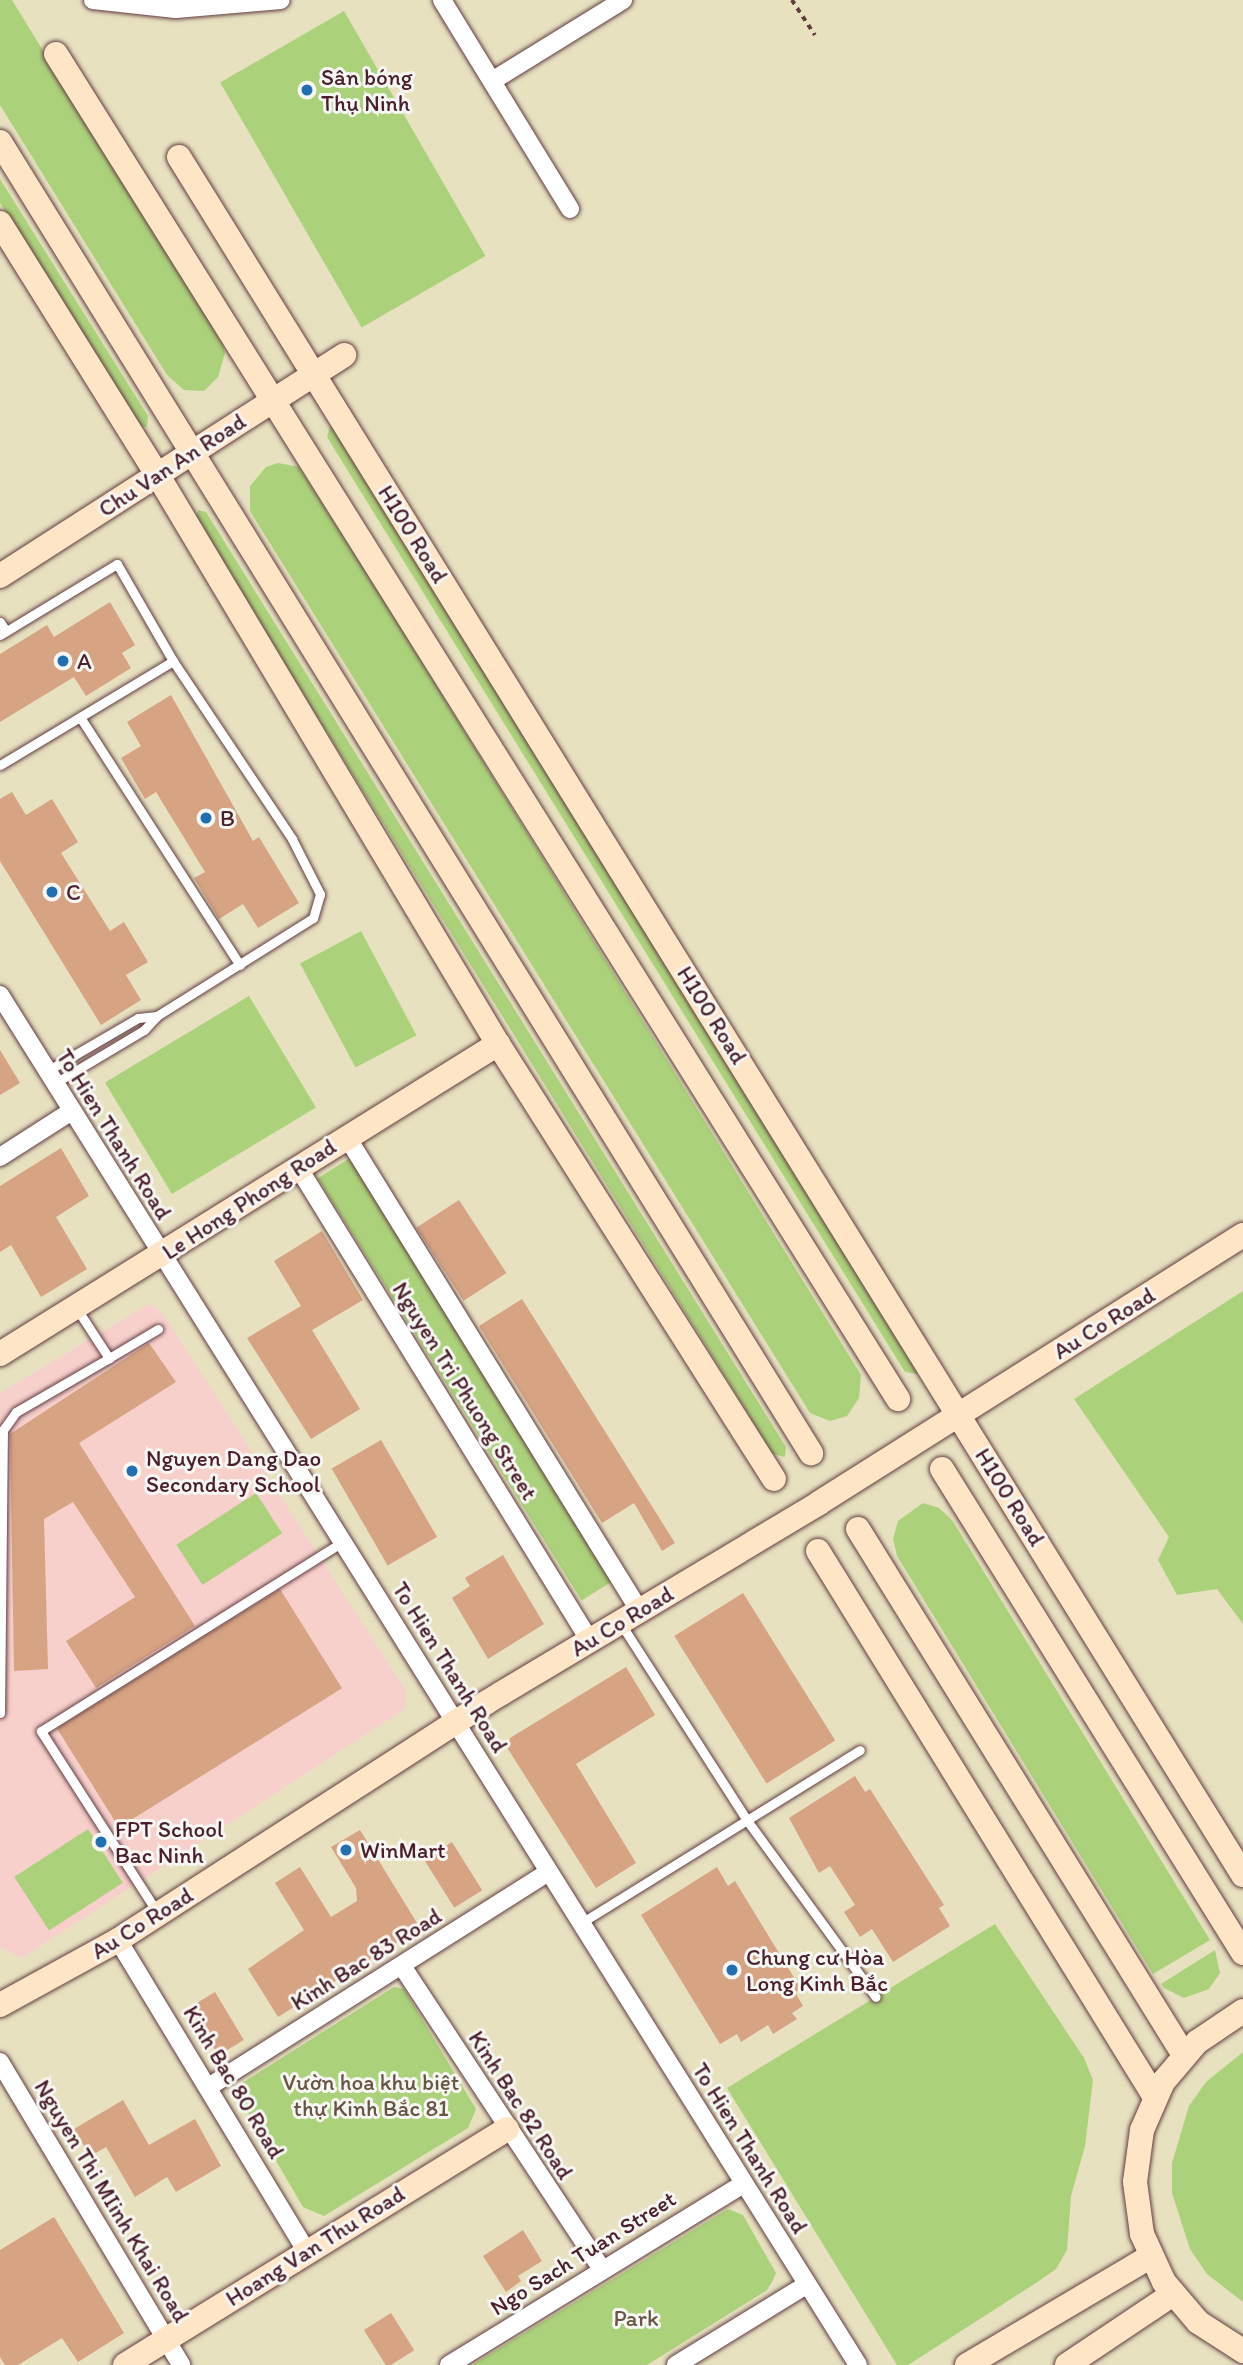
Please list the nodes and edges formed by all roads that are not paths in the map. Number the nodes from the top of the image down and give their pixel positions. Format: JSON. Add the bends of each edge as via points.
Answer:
{"nodes":[{"id":1,"x":93,"y":0,"type":"edge"},
{"id":2,"x":281,"y":0,"type":"edge"},
{"id":3,"x":442,"y":0,"type":"edge"},
{"id":4,"x":623,"y":0,"type":"edge"},
{"id":5,"x":56,"y":54,"type":"dead end"},
{"id":6,"x":492,"y":81,"type":"junction"},
{"id":7,"x":0,"y":142,"type":"edge"},
{"id":8,"x":179,"y":157,"type":"dead end"},
{"id":9,"x":570,"y":209,"type":"dead end"},
{"id":10,"x":0,"y":223,"type":"edge"},
{"id":11,"x":344,"y":355,"type":"dead end"},
{"id":12,"x":314,"y":374,"type":"junction"},
{"id":13,"x":275,"y":399,"type":"junction"},
{"id":14,"x":192,"y":453,"type":"junction"},
{"id":15,"x":158,"y":474,"type":"junction"},
{"id":16,"x":0,"y":576,"type":"edge"},
{"id":17,"x":0,"y":622,"type":"edge"},
{"id":18,"x":3,"y":633,"type":"edge"},
{"id":19,"x":173,"y":661,"type":"junction"},
{"id":20,"x":80,"y":717,"type":"junction"},
{"id":21,"x":0,"y":765,"type":"edge"},
{"id":22,"x":240,"y":965,"type":"junction"},
{"id":23,"x":0,"y":995,"type":"edge"},
{"id":24,"x":156,"y":1016,"type":"junction"},
{"id":25,"x":498,"y":1044,"type":"junction"},
{"id":26,"x":51,"y":1077,"type":"junction"},
{"id":27,"x":72,"y":1111,"type":"junction"},
{"id":28,"x":347,"y":1138,"type":"junction"},
{"id":29,"x":0,"y":1157,"type":"edge"},
{"id":30,"x":298,"y":1167,"type":"junction"},
{"id":31,"x":1243,"y":1235,"type":"edge"},
{"id":32,"x":161,"y":1256,"type":"junction"},
{"id":33,"x":77,"y":1309,"type":"junction"},
{"id":34,"x":158,"y":1329,"type":"dead end"},
{"id":35,"x":0,"y":1354,"type":"edge"},
{"id":36,"x":109,"y":1358,"type":"junction"},
{"id":37,"x":898,"y":1399,"type":"dead end"},
{"id":38,"x":959,"y":1415,"type":"junction"},
{"id":39,"x":811,"y":1453,"type":"dead end"},
{"id":40,"x":942,"y":1469,"type":"dead end"},
{"id":41,"x":774,"y":1479,"type":"dead end"},
{"id":42,"x":858,"y":1529,"type":"dead end"},
{"id":43,"x":342,"y":1542,"type":"junction"},
{"id":44,"x":1,"y":1551,"type":"edge"},
{"id":45,"x":818,"y":1551,"type":"dead end"},
{"id":46,"x":630,"y":1616,"type":"junction"},
{"id":47,"x":590,"y":1640,"type":"junction"},
{"id":48,"x":0,"y":1713,"type":"edge"},
{"id":49,"x":457,"y":1722,"type":"junction"},
{"id":50,"x":860,"y":1750,"type":"dead end"},
{"id":51,"x":746,"y":1819,"type":"junction"},
{"id":52,"x":548,"y":1872,"type":"junction"},
{"id":53,"x":1243,"y":1875,"type":"edge"},
{"id":54,"x":158,"y":1913,"type":"junction"},
{"id":55,"x":581,"y":1923,"type":"junction"},
{"id":56,"x":118,"y":1940,"type":"junction"},
{"id":57,"x":1243,"y":1953,"type":"edge"},
{"id":58,"x":402,"y":1966,"type":"junction"},
{"id":59,"x":876,"y":1997,"type":"dead end"},
{"id":60,"x":0,"y":2005,"type":"edge"},
{"id":61,"x":1243,"y":2011,"type":"edge"},
{"id":62,"x":1184,"y":2055,"type":"junction"},
{"id":63,"x":0,"y":2062,"type":"edge"},
{"id":64,"x":210,"y":2086,"type":"junction"},
{"id":65,"x":1155,"y":2097,"type":"junction"},
{"id":66,"x":507,"y":2129,"type":"junction"},
{"id":67,"x":743,"y":2184,"type":"junction"},
{"id":68,"x":306,"y":2251,"type":"junction"},
{"id":69,"x":1151,"y":2256,"type":"junction"},
{"id":70,"x":602,"y":2269,"type":"junction"},
{"id":71,"x":806,"y":2285,"type":"junction"},
{"id":72,"x":1173,"y":2294,"type":"junction"},
{"id":73,"x":166,"y":2340,"type":"junction"},
{"id":74,"x":1243,"y":2351,"type":"edge"},
{"id":75,"x":125,"y":2365,"type":"edge"},
{"id":76,"x":181,"y":2365,"type":"edge"},
{"id":77,"x":449,"y":2365,"type":"edge"},
{"id":78,"x":676,"y":2365,"type":"edge"},
{"id":79,"x":858,"y":2365,"type":"edge"},
{"id":80,"x":967,"y":2365,"type":"edge"},
{"id":81,"x":1067,"y":2365,"type":"edge"}],
"edges":[{"from":1,"to":2,"type":"street","via":[[176,9]]},
{"from":3,"to":6,"type":"street"},
{"from":4,"to":6,"type":"street"},
{"from":5,"to":13,"type":"main road","name":"H100 Road"},
{"from":6,"to":9,"type":"street"},
{"from":7,"to":14,"type":"main road"},
{"from":8,"to":12,"type":"main road","name":"H100 Road"},
{"from":10,"to":15,"type":"main road"},
{"from":11,"to":12,"type":"main road","name":"Chu Van An Road"},
{"from":12,"to":13,"type":"main road","name":"Chu Van An Road"},
{"from":12,"to":38,"type":"main road","name":"H100 Road"},
{"from":13,"to":14,"type":"main road","name":"Chu Van An Road"},
{"from":13,"to":37,"type":"main road","name":"H100 Road"},
{"from":14,"to":15,"type":"main road","name":"Chu Van An Road"},
{"from":14,"to":39,"type":"main road"},
{"from":15,"to":16,"type":"main road","name":"Chu Van An Road"},
{"from":15,"to":25,"type":"main road"},
{"from":17,"to":18,"type":"lane"},
{"from":18,"to":19,"type":"lane","via":[[117,565]]},
{"from":19,"to":20,"type":"lane"},
{"from":19,"to":22,"type":"lane","via":[[292,839],[320,894],[313,918]]},
{"from":20,"to":21,"type":"lane"},
{"from":20,"to":22,"type":"lane"},
{"from":22,"to":24,"type":"lane"},
{"from":23,"to":26,"type":"street","name":"To Hien Thanh Road"},
{"from":24,"to":26,"type":"lane","via":[[144,1030]]},
{"from":24,"to":26,"type":"lane","via":[[138,1018]]},
{"from":25,"to":28,"type":"main road","name":"Le Hong Phong Road"},
{"from":25,"to":41,"type":"main road"},
{"from":26,"to":27,"type":"street","name":"To Hien Thanh Road"},
{"from":27,"to":29,"type":"street"},
{"from":27,"to":32,"type":"street","name":"To Hien Thanh Road"},
{"from":28,"to":30,"type":"main road","name":"Le Hong Phong Road"},
{"from":28,"to":46,"type":"street","name":"Nguyen Tri Phuong Street"},
{"from":30,"to":32,"type":"main road","name":"Le Hong Phong Road"},
{"from":30,"to":47,"type":"street","name":"Nguyen Tri Phuong Street"},
{"from":31,"to":38,"type":"main road","name":"Au Co Road"},
{"from":32,"to":33,"type":"main road","name":"Le Hong Phong Road"},
{"from":32,"to":43,"type":"street","name":"To Hien Thanh Road"},
{"from":33,"to":35,"type":"main road","name":"Le Hong Phong Road"},
{"from":33,"to":36,"type":"lane"},
{"from":34,"to":36,"type":"lane"},
{"from":36,"to":44,"type":"lane","via":[[8,1419],[3,1430]]},
{"from":38,"to":46,"type":"main road","name":"Au Co Road"},
{"from":38,"to":53,"type":"main road","name":"H100 Road"},
{"from":40,"to":57,"type":"main road","name":"H100 Road"},
{"from":42,"to":62,"type":"main road"},
{"from":43,"to":49,"type":"street","name":"To Hien Thanh Road"},
{"from":43,"to":54,"type":"lane","via":[[41,1731]]},
{"from":44,"to":48,"type":"lane"},
{"from":45,"to":65,"type":"main road"},
{"from":46,"to":47,"type":"main road","name":"Au Co Road"},
{"from":46,"to":51,"type":"lane"},
{"from":47,"to":49,"type":"main road","name":"Au Co Road"},
{"from":49,"to":52,"type":"street","name":"To Hien Thanh Road"},
{"from":49,"to":54,"type":"main road","name":"Au Co Road"},
{"from":50,"to":51,"type":"lane"},
{"from":51,"to":55,"type":"lane"},
{"from":51,"to":59,"type":"lane"},
{"from":52,"to":55,"type":"street","name":"To Hien Thanh Road"},
{"from":52,"to":58,"type":"street","name":"Kinh Bac 83 Road"},
{"from":54,"to":56,"type":"main road","name":"Au Co Road"},
{"from":55,"to":67,"type":"street","name":"To Hien Thanh Road"},
{"from":56,"to":60,"type":"main road","name":"Au Co Road"},
{"from":56,"to":64,"type":"street","name":"Kinh Bac 80 Road"},
{"from":58,"to":64,"type":"street","name":"Kinh Bac 83 Road"},
{"from":58,"to":66,"type":"street","name":"Kinh Bac 82 Road"},
{"from":61,"to":62,"type":"main road"},
{"from":62,"to":65,"type":"main road"},
{"from":63,"to":73,"type":"street","name":"Nguyen Thi MIinh Khai Road"},
{"from":64,"to":68,"type":"street","name":"Kinh Bac 80 Road"},
{"from":65,"to":69,"type":"main road","via":[[1142,2130],[1135,2182],[1137,2208]]},
{"from":66,"to":68,"type":"main road","name":"Hoang Van Thu Road"},
{"from":66,"to":70,"type":"street","name":"Kinh Bac 82 Road"},
{"from":67,"to":70,"type":"street","name":"Ngo Sach Tuan Street"},
{"from":67,"to":71,"type":"street","name":"To Hien Thanh Road"},
{"from":68,"to":73,"type":"main road","name":"Hoang Van Thu Road"},
{"from":69,"to":72,"type":"main road"},
{"from":69,"to":80,"type":"main road"},
{"from":70,"to":77,"type":"street","name":"Ngo Sach Tuan Street"},
{"from":71,"to":78,"type":"street"},
{"from":71,"to":79,"type":"street","name":"To Hien Thanh Road"},
{"from":72,"to":74,"type":"main road","via":[[1198,2322]]},
{"from":72,"to":81,"type":"main road"},
{"from":73,"to":75,"type":"main road","name":"Hoang Van Thu Road"},
{"from":73,"to":76,"type":"street","name":"Nguyen Thi MIinh Khai Road"}]}
